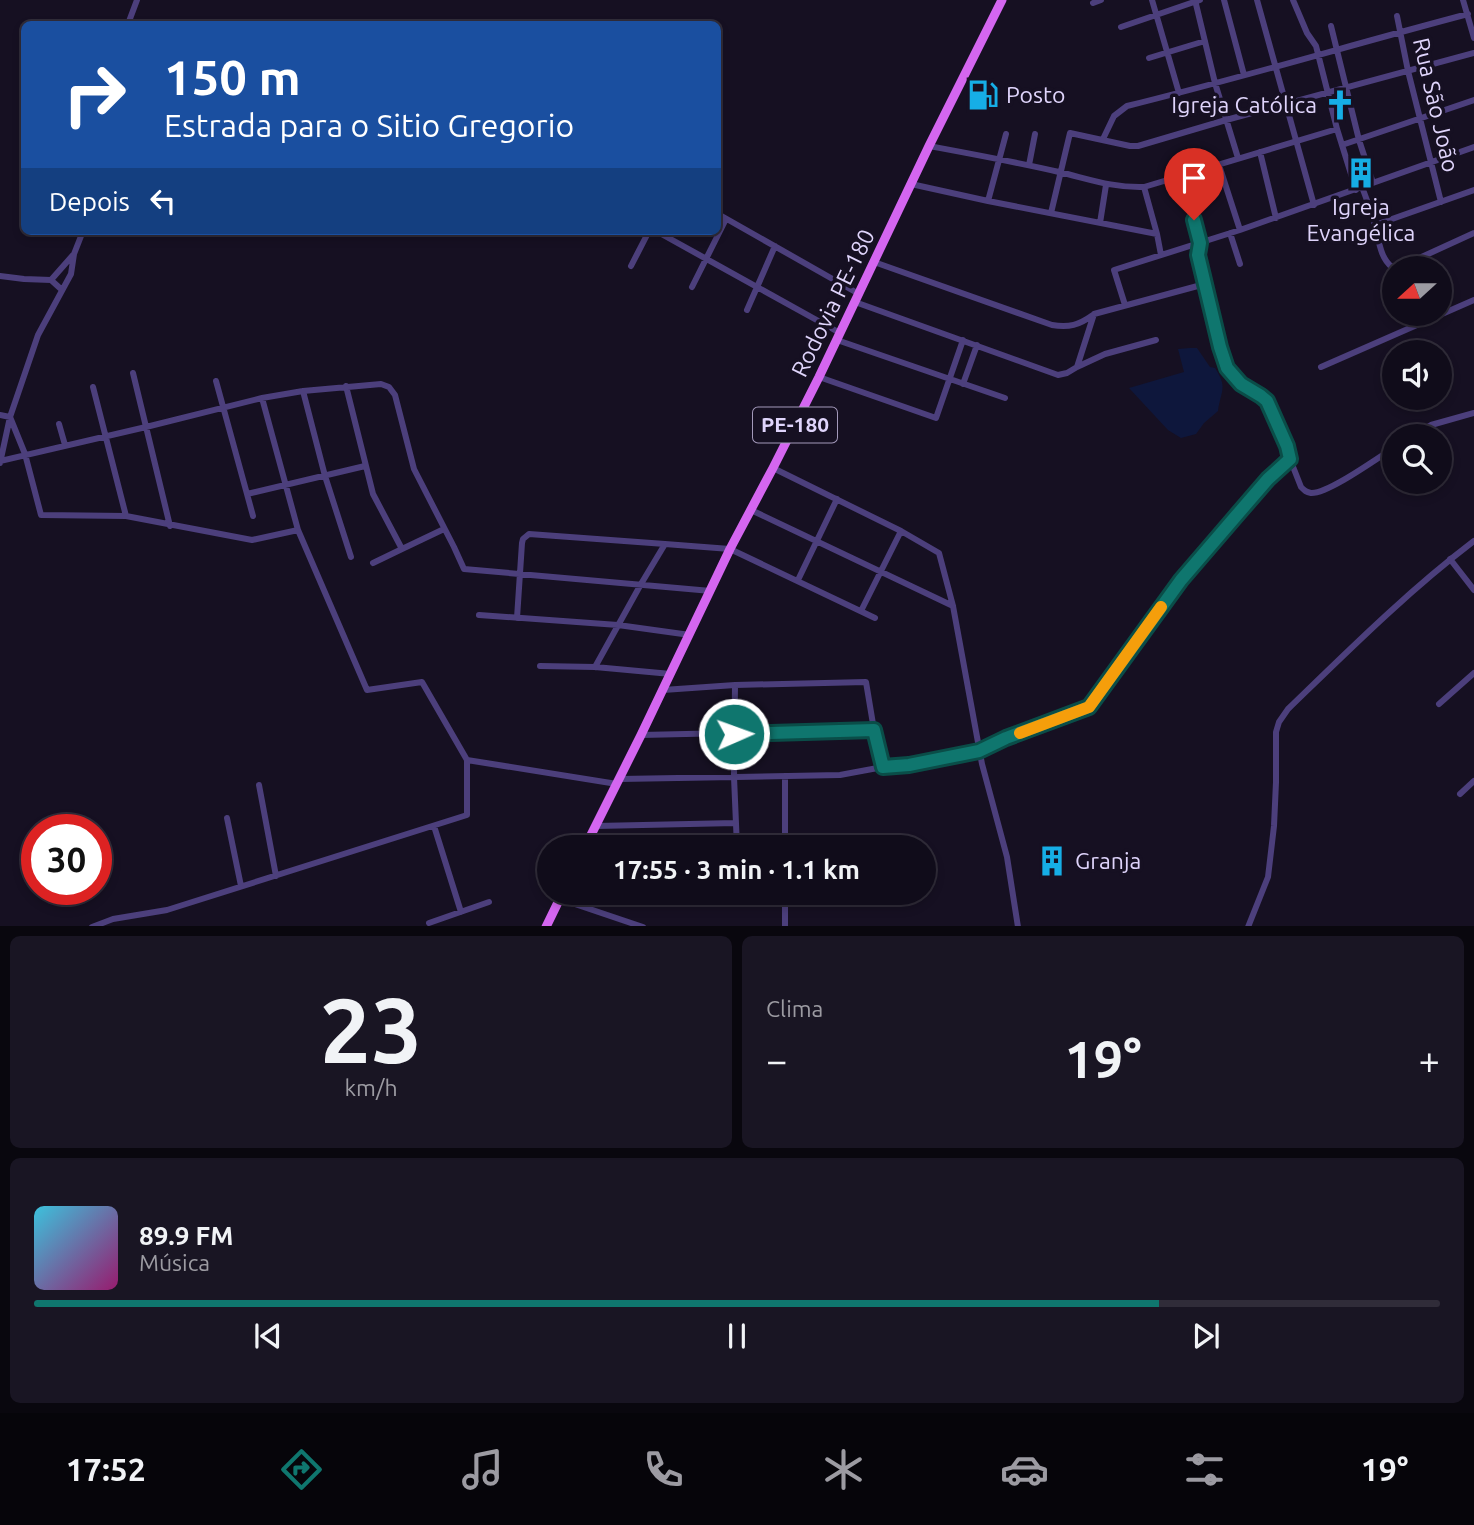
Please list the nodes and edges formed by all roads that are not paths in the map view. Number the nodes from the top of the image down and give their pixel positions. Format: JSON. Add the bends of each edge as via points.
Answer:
{"nodes":[{"id":1,"x":137,"y":0,"type":"edge"},
{"id":2,"x":1101,"y":0,"type":"edge"},
{"id":3,"x":1152,"y":0,"type":"edge"},
{"id":4,"x":1197,"y":0,"type":"edge"},
{"id":5,"x":1224,"y":0,"type":"edge"},
{"id":6,"x":1257,"y":0,"type":"edge"},
{"id":7,"x":1293,"y":0,"type":"edge"},
{"id":8,"x":1463,"y":0,"type":"edge"},
{"id":9,"x":1002,"y":1,"type":"edge"},
{"id":10,"x":1093,"y":3,"type":"dead end"},
{"id":11,"x":1156,"y":14,"type":"junction"},
{"id":12,"x":1468,"y":14,"type":"junction"},
{"id":13,"x":1397,"y":16,"type":"dead end"},
{"id":14,"x":129,"y":21,"type":"edge"},
{"id":15,"x":1331,"y":26,"type":"dead end"},
{"id":16,"x":1121,"y":27,"type":"dead end"},
{"id":17,"x":1401,"y":32,"type":"junction"},
{"id":18,"x":1474,"y":38,"type":"edge"},
{"id":19,"x":1205,"y":41,"type":"junction"},
{"id":20,"x":1337,"y":51,"type":"junction"},
{"id":21,"x":1168,"y":53,"type":"junction"},
{"id":22,"x":1474,"y":53,"type":"edge"},
{"id":23,"x":1318,"y":56,"type":"junction"},
{"id":24,"x":1149,"y":58,"type":"dead end"},
{"id":25,"x":1275,"y":66,"type":"junction"},
{"id":26,"x":1408,"y":71,"type":"junction"},
{"id":27,"x":1244,"y":75,"type":"junction"},
{"id":28,"x":1215,"y":83,"type":"junction"},
{"id":29,"x":1345,"y":89,"type":"junction"},
{"id":30,"x":1179,"y":93,"type":"junction"},
{"id":31,"x":1327,"y":93,"type":"junction"},
{"id":32,"x":1474,"y":100,"type":"edge"},
{"id":33,"x":1286,"y":105,"type":"junction"},
{"id":34,"x":1420,"y":118,"type":"junction"},
{"id":35,"x":1226,"y":120,"type":"junction"},
{"id":36,"x":1337,"y":129,"type":"junction"},
{"id":37,"x":1006,"y":134,"type":"dead end"},
{"id":38,"x":1035,"y":134,"type":"dead end"},
{"id":39,"x":1102,"y":139,"type":"junction"},
{"id":40,"x":1359,"y":140,"type":"junction"},
{"id":41,"x":1297,"y":142,"type":"junction"},
{"id":42,"x":1342,"y":145,"type":"junction"},
{"id":43,"x":929,"y":146,"type":"junction"},
{"id":44,"x":1474,"y":147,"type":"edge"},
{"id":45,"x":1260,"y":152,"type":"junction"},
{"id":46,"x":1238,"y":158,"type":"junction"},
{"id":47,"x":999,"y":159,"type":"junction"},
{"id":48,"x":1432,"y":162,"type":"junction"},
{"id":49,"x":1219,"y":164,"type":"junction"},
{"id":50,"x":1028,"y":165,"type":"junction"},
{"id":51,"x":1061,"y":172,"type":"junction"},
{"id":52,"x":1181,"y":175,"type":"junction"},
{"id":53,"x":1373,"y":183,"type":"junction"},
{"id":54,"x":911,"y":184,"type":"junction"},
{"id":55,"x":1106,"y":185,"type":"junction"},
{"id":56,"x":1144,"y":187,"type":"junction"},
{"id":57,"x":1359,"y":188,"type":"junction"},
{"id":58,"x":1474,"y":190,"type":"edge"},
{"id":59,"x":988,"y":201,"type":"junction"},
{"id":60,"x":1441,"y":202,"type":"junction"},
{"id":61,"x":1314,"y":205,"type":"junction"},
{"id":62,"x":1051,"y":213,"type":"junction"},
{"id":63,"x":721,"y":216,"type":"edge"},
{"id":64,"x":1276,"y":218,"type":"junction"},
{"id":65,"x":726,"y":219,"type":"junction"},
{"id":66,"x":1100,"y":223,"type":"junction"},
{"id":67,"x":1375,"y":225,"type":"junction"},
{"id":68,"x":721,"y":229,"type":"edge"},
{"id":69,"x":1240,"y":230,"type":"junction"},
{"id":70,"x":1230,"y":233,"type":"junction"},
{"id":71,"x":1474,"y":233,"type":"edge"},
{"id":72,"x":1157,"y":234,"type":"junction"},
{"id":73,"x":81,"y":235,"type":"edge"},
{"id":74,"x":647,"y":235,"type":"edge"},
{"id":75,"x":663,"y":235,"type":"edge"},
{"id":76,"x":718,"y":235,"type":"edge"},
{"id":77,"x":1200,"y":243,"type":"junction"},
{"id":78,"x":775,"y":246,"type":"junction"},
{"id":79,"x":74,"y":254,"type":"junction"},
{"id":80,"x":1161,"y":255,"type":"junction"},
{"id":81,"x":706,"y":259,"type":"junction"},
{"id":82,"x":874,"y":262,"type":"junction"},
{"id":83,"x":1240,"y":264,"type":"dead end"},
{"id":84,"x":631,"y":266,"type":"dead end"},
{"id":85,"x":0,"y":276,"type":"edge"},
{"id":86,"x":51,"y":280,"type":"junction"},
{"id":87,"x":1205,"y":284,"type":"junction"},
{"id":88,"x":692,"y":287,"type":"dead end"},
{"id":89,"x":758,"y":287,"type":"junction"},
{"id":90,"x":62,"y":290,"type":"junction"},
{"id":91,"x":857,"y":298,"type":"junction"},
{"id":92,"x":1474,"y":300,"type":"edge"},
{"id":93,"x":1125,"y":305,"type":"junction"},
{"id":94,"x":747,"y":310,"type":"dead end"},
{"id":95,"x":1094,"y":314,"type":"junction"},
{"id":96,"x":838,"y":336,"type":"junction"},
{"id":97,"x":963,"y":340,"type":"junction"},
{"id":98,"x":1156,"y":340,"type":"dead end"},
{"id":99,"x":977,"y":345,"type":"junction"},
{"id":100,"x":1077,"y":367,"type":"junction"},
{"id":101,"x":1321,"y":367,"type":"dead end"},
{"id":102,"x":133,"y":373,"type":"dead end"},
{"id":103,"x":818,"y":377,"type":"junction"},
{"id":104,"x":949,"y":379,"type":"junction"},
{"id":105,"x":216,"y":381,"type":"dead end"},
{"id":106,"x":963,"y":384,"type":"junction"},
{"id":107,"x":346,"y":386,"type":"junction"},
{"id":108,"x":93,"y":387,"type":"dead end"},
{"id":109,"x":303,"y":391,"type":"junction"},
{"id":110,"x":262,"y":398,"type":"junction"},
{"id":111,"x":1005,"y":398,"type":"dead end"},
{"id":112,"x":223,"y":407,"type":"junction"},
{"id":113,"x":1474,"y":413,"type":"edge"},
{"id":114,"x":0,"y":415,"type":"edge"},
{"id":115,"x":10,"y":416,"type":"junction"},
{"id":116,"x":60,"y":424,"type":"dead end"},
{"id":117,"x":1435,"y":424,"type":"edge"},
{"id":118,"x":146,"y":427,"type":"junction"},
{"id":119,"x":105,"y":436,"type":"junction"},
{"id":120,"x":65,"y":445,"type":"junction"},
{"id":121,"x":25,"y":454,"type":"junction"},
{"id":122,"x":1382,"y":455,"type":"edge"},
{"id":123,"x":1290,"y":459,"type":"junction"},
{"id":124,"x":0,"y":462,"type":"edge"},
{"id":125,"x":365,"y":466,"type":"junction"},
{"id":126,"x":773,"y":468,"type":"junction"},
{"id":127,"x":325,"y":476,"type":"junction"},
{"id":128,"x":286,"y":485,"type":"junction"},
{"id":129,"x":247,"y":494,"type":"junction"},
{"id":130,"x":837,"y":499,"type":"junction"},
{"id":131,"x":751,"y":510,"type":"junction"},
{"id":132,"x":126,"y":516,"type":"junction"},
{"id":133,"x":253,"y":516,"type":"dead end"},
{"id":134,"x":170,"y":526,"type":"junction"},
{"id":135,"x":444,"y":529,"type":"junction"},
{"id":136,"x":298,"y":530,"type":"junction"},
{"id":137,"x":901,"y":531,"type":"junction"},
{"id":138,"x":816,"y":540,"type":"junction"},
{"id":139,"x":1474,"y":541,"type":"edge"},
{"id":140,"x":666,"y":544,"type":"junction"},
{"id":141,"x":402,"y":549,"type":"junction"},
{"id":142,"x":730,"y":549,"type":"junction"},
{"id":143,"x":351,"y":557,"type":"dead end"},
{"id":144,"x":1450,"y":559,"type":"junction"},
{"id":145,"x":373,"y":563,"type":"dead end"},
{"id":146,"x":881,"y":570,"type":"junction"},
{"id":147,"x":520,"y":574,"type":"junction"},
{"id":148,"x":797,"y":580,"type":"junction"},
{"id":149,"x":641,"y":584,"type":"junction"},
{"id":150,"x":1474,"y":590,"type":"edge"},
{"id":151,"x":711,"y":591,"type":"junction"},
{"id":152,"x":953,"y":606,"type":"junction"},
{"id":153,"x":861,"y":611,"type":"junction"},
{"id":154,"x":479,"y":615,"type":"dead end"},
{"id":155,"x":517,"y":618,"type":"junction"},
{"id":156,"x":875,"y":618,"type":"dead end"},
{"id":157,"x":618,"y":625,"type":"junction"},
{"id":158,"x":690,"y":635,"type":"junction"},
{"id":159,"x":540,"y":666,"type":"dead end"},
{"id":160,"x":595,"y":667,"type":"junction"},
{"id":161,"x":1474,"y":673,"type":"edge"},
{"id":162,"x":671,"y":674,"type":"junction"},
{"id":163,"x":735,"y":685,"type":"junction"},
{"id":164,"x":663,"y":690,"type":"junction"},
{"id":165,"x":1439,"y":704,"type":"dead end"},
{"id":166,"x":874,"y":730,"type":"junction"},
{"id":167,"x":734,"y":734,"type":"junction"},
{"id":168,"x":641,"y":735,"type":"junction"},
{"id":169,"x":979,"y":751,"type":"junction"},
{"id":170,"x":467,"y":760,"type":"junction"},
{"id":171,"x":883,"y":767,"type":"junction"},
{"id":172,"x":785,"y":776,"type":"junction"},
{"id":173,"x":734,"y":777,"type":"junction"},
{"id":174,"x":1474,"y":781,"type":"edge"},
{"id":175,"x":618,"y":782,"type":"junction"},
{"id":176,"x":259,"y":785,"type":"dead end"},
{"id":177,"x":1460,"y":794,"type":"dead end"},
{"id":178,"x":228,"y":817,"type":"dead end"},
{"id":179,"x":736,"y":823,"type":"junction"},
{"id":180,"x":434,"y":826,"type":"junction"},
{"id":181,"x":596,"y":826,"type":"junction"},
{"id":182,"x":591,"y":835,"type":"edge"},
{"id":183,"x":736,"y":835,"type":"edge"},
{"id":184,"x":785,"y":835,"type":"edge"},
{"id":185,"x":276,"y":876,"type":"junction"},
{"id":186,"x":240,"y":886,"type":"junction"},
{"id":187,"x":489,"y":902,"type":"dead end"},
{"id":188,"x":558,"y":905,"type":"edge"},
{"id":189,"x":586,"y":905,"type":"edge"},
{"id":190,"x":785,"y":905,"type":"edge"},
{"id":191,"x":461,"y":912,"type":"junction"},
{"id":192,"x":429,"y":923,"type":"dead end"},
{"id":193,"x":92,"y":926,"type":"edge"},
{"id":194,"x":547,"y":926,"type":"edge"},
{"id":195,"x":643,"y":926,"type":"edge"},
{"id":196,"x":785,"y":926,"type":"edge"},
{"id":197,"x":1018,"y":926,"type":"edge"},
{"id":198,"x":1248,"y":926,"type":"edge"}],
"edges":[{"from":1,"to":14,"type":"street"},
{"from":2,"to":10,"type":"street"},
{"from":3,"to":11,"type":"street"},
{"from":4,"to":11,"type":"street"},
{"from":4,"to":19,"type":"street"},
{"from":5,"to":27,"type":"street"},
{"from":6,"to":25,"type":"street"},
{"from":7,"to":23,"type":"street"},
{"from":8,"to":12,"type":"street"},
{"from":9,"to":43,"type":"main road","name":"Rodovia PE-180","number":"PE-180"},
{"from":11,"to":16,"type":"street"},
{"from":11,"to":21,"type":"street"},
{"from":12,"to":17,"type":"street"},
{"from":12,"to":18,"type":"street"},
{"from":13,"to":17,"type":"street","name":"Rua São João"},
{"from":15,"to":20,"type":"street"},
{"from":17,"to":20,"type":"street"},
{"from":17,"to":26,"type":"street","name":"Rua São João"},
{"from":19,"to":21,"type":"street"},
{"from":19,"to":28,"type":"street"},
{"from":20,"to":23,"type":"street"},
{"from":20,"to":29,"type":"street"},
{"from":21,"to":24,"type":"street"},
{"from":21,"to":30,"type":"street"},
{"from":22,"to":26,"type":"street"},
{"from":23,"to":25,"type":"street"},
{"from":23,"to":31,"type":"street"},
{"from":25,"to":27,"type":"street"},
{"from":25,"to":33,"type":"street"},
{"from":26,"to":29,"type":"street"},
{"from":26,"to":34,"type":"street","name":"Rua São João"},
{"from":27,"to":28,"type":"street"},
{"from":28,"to":30,"type":"street"},
{"from":28,"to":35,"type":"street"},
{"from":29,"to":31,"type":"street"},
{"from":29,"to":40,"type":"street"},
{"from":30,"to":39,"type":"street","via":[[1120,110]]},
{"from":31,"to":33,"type":"street"},
{"from":31,"to":36,"type":"street"},
{"from":32,"to":34,"type":"street"},
{"from":33,"to":35,"type":"street"},
{"from":33,"to":41,"type":"street"},
{"from":34,"to":40,"type":"street"},
{"from":34,"to":48,"type":"street","name":"Rua São João"},
{"from":35,"to":39,"type":"street","via":[[1138,145]]},
{"from":35,"to":46,"type":"street"},
{"from":36,"to":41,"type":"street"},
{"from":36,"to":42,"type":"street"},
{"from":37,"to":47,"type":"street"},
{"from":38,"to":50,"type":"street"},
{"from":39,"to":51,"type":"street","via":[[1070,133]]},
{"from":40,"to":42,"type":"street"},
{"from":40,"to":53,"type":"street"},
{"from":41,"to":45,"type":"street"},
{"from":41,"to":61,"type":"street"},
{"from":42,"to":57,"type":"street"},
{"from":43,"to":47,"type":"street"},
{"from":43,"to":54,"type":"main road","name":"Rodovia PE-180","number":"PE-180"},
{"from":44,"to":48,"type":"street"},
{"from":45,"to":46,"type":"street"},
{"from":45,"to":64,"type":"street"},
{"from":46,"to":49,"type":"street"},
{"from":47,"to":50,"type":"street"},
{"from":47,"to":59,"type":"street"},
{"from":48,"to":53,"type":"street"},
{"from":48,"to":60,"type":"street","name":"Rua São João"},
{"from":49,"to":52,"type":"street"},
{"from":49,"to":69,"type":"street"},
{"from":50,"to":51,"type":"street"},
{"from":51,"to":55,"type":"street"},
{"from":51,"to":62,"type":"street"},
{"from":52,"to":56,"type":"street"},
{"from":52,"to":77,"type":"street"},
{"from":53,"to":57,"type":"street"},
{"from":54,"to":59,"type":"street"},
{"from":54,"to":82,"type":"main road","name":"Rodovia PE-180","number":"PE-180"},
{"from":55,"to":56,"type":"street"},
{"from":55,"to":66,"type":"street"},
{"from":56,"to":72,"type":"street"},
{"from":57,"to":61,"type":"street"},
{"from":57,"to":67,"type":"street"},
{"from":58,"to":60,"type":"street"},
{"from":59,"to":62,"type":"street"},
{"from":60,"to":67,"type":"street"},
{"from":61,"to":64,"type":"street"},
{"from":62,"to":66,"type":"street"},
{"from":63,"to":65,"type":"street"},
{"from":64,"to":69,"type":"street"},
{"from":65,"to":68,"type":"street"},
{"from":65,"to":78,"type":"street"},
{"from":66,"to":72,"type":"street"},
{"from":67,"to":71,"type":"street","via":[[1385,260],[1392,267]]},
{"from":69,"to":70,"type":"street"},
{"from":70,"to":77,"type":"street"},
{"from":70,"to":83,"type":"street"},
{"from":72,"to":80,"type":"street"},
{"from":73,"to":79,"type":"street"},
{"from":74,"to":84,"type":"street"},
{"from":75,"to":81,"type":"street"},
{"from":76,"to":81,"type":"street"},
{"from":77,"to":80,"type":"street"},
{"from":77,"to":87,"type":"street"},
{"from":78,"to":89,"type":"street"},
{"from":78,"to":91,"type":"street"},
{"from":79,"to":86,"type":"street"},
{"from":79,"to":90,"type":"street"},
{"from":80,"to":93,"type":"street","via":[[1114,270]]},
{"from":81,"to":88,"type":"street"},
{"from":81,"to":89,"type":"street"},
{"from":82,"to":91,"type":"main road","name":"Rodovia PE-180","number":"PE-180"},
{"from":82,"to":95,"type":"street","via":[[1052,325],[1071,326]]},
{"from":85,"to":86,"type":"street"},
{"from":86,"to":90,"type":"street"},
{"from":87,"to":93,"type":"street"},
{"from":87,"to":123,"type":"street","via":[[1227,368],[1267,401]]},
{"from":89,"to":94,"type":"street"},
{"from":89,"to":96,"type":"street"},
{"from":90,"to":115,"type":"street","via":[[38,335]]},
{"from":91,"to":96,"type":"main road","name":"Rodovia PE-180","number":"PE-180"},
{"from":91,"to":97,"type":"street"},
{"from":92,"to":101,"type":"street"},
{"from":93,"to":95,"type":"street"},
{"from":95,"to":100,"type":"street"},
{"from":96,"to":103,"type":"main road","name":"Rodovia PE-180","number":"PE-180"},
{"from":96,"to":104,"type":"street"},
{"from":97,"to":99,"type":"street"},
{"from":97,"to":104,"type":"street"},
{"from":98,"to":100,"type":"street"},
{"from":99,"to":100,"type":"street","via":[[1054,374]]},
{"from":99,"to":106,"type":"street"},
{"from":102,"to":118,"type":"street"},
{"from":103,"to":104,"type":"street","via":[[936,418]]},
{"from":103,"to":126,"type":"main road","name":"Rodovia PE-180","number":"PE-180"},
{"from":104,"to":106,"type":"street"},
{"from":105,"to":112,"type":"street"},
{"from":106,"to":111,"type":"street"},
{"from":107,"to":109,"type":"street"},
{"from":107,"to":125,"type":"street"},
{"from":107,"to":135,"type":"street","via":[[381,384],[393,392],[414,469]]},
{"from":108,"to":119,"type":"street"},
{"from":109,"to":110,"type":"street"},
{"from":109,"to":127,"type":"street"},
{"from":110,"to":112,"type":"street"},
{"from":110,"to":128,"type":"street"},
{"from":112,"to":118,"type":"street"},
{"from":112,"to":129,"type":"street"},
{"from":113,"to":117,"type":"street"},
{"from":114,"to":115,"type":"street"},
{"from":115,"to":121,"type":"street"},
{"from":115,"to":124,"type":"street"},
{"from":116,"to":120,"type":"street"},
{"from":118,"to":119,"type":"street"},
{"from":118,"to":134,"type":"street"},
{"from":119,"to":120,"type":"street"},
{"from":119,"to":132,"type":"street"},
{"from":120,"to":121,"type":"street"},
{"from":121,"to":124,"type":"street"},
{"from":121,"to":132,"type":"street","via":[[41,515]]},
{"from":122,"to":123,"type":"street","via":[[1314,493],[1301,488]]},
{"from":123,"to":169,"type":"street","via":[[1177,586],[1089,707]]},
{"from":125,"to":127,"type":"street"},
{"from":125,"to":141,"type":"street","via":[[373,494]]},
{"from":126,"to":130,"type":"street"},
{"from":126,"to":131,"type":"main road","name":"Rodovia PE-180","number":"PE-180"},
{"from":127,"to":128,"type":"street"},
{"from":127,"to":143,"type":"street"},
{"from":128,"to":129,"type":"street"},
{"from":128,"to":136,"type":"street"},
{"from":129,"to":133,"type":"street"},
{"from":130,"to":137,"type":"street"},
{"from":130,"to":138,"type":"street"},
{"from":131,"to":138,"type":"street"},
{"from":131,"to":142,"type":"main road","name":"Rodovia PE-180","number":"PE-180"},
{"from":132,"to":134,"type":"street"},
{"from":134,"to":136,"type":"street","via":[[252,540]]},
{"from":135,"to":141,"type":"street"},
{"from":135,"to":147,"type":"street","via":[[464,569]]},
{"from":136,"to":170,"type":"street","via":[[367,690],[422,682]]},
{"from":137,"to":146,"type":"street"},
{"from":137,"to":152,"type":"street","via":[[939,553]]},
{"from":138,"to":146,"type":"street"},
{"from":138,"to":148,"type":"street"},
{"from":139,"to":144,"type":"street"},
{"from":140,"to":142,"type":"street"},
{"from":140,"to":147,"type":"street","via":[[533,533],[523,539]]},
{"from":140,"to":149,"type":"street"},
{"from":141,"to":145,"type":"street"},
{"from":142,"to":148,"type":"street"},
{"from":142,"to":151,"type":"main road","name":"Rodovia PE-180","number":"PE-180"},
{"from":144,"to":150,"type":"street"},
{"from":144,"to":198,"type":"street","via":[[1281,717],[1276,732],[1268,877]]},
{"from":146,"to":152,"type":"street"},
{"from":146,"to":153,"type":"street"},
{"from":147,"to":149,"type":"street"},
{"from":147,"to":155,"type":"street"},
{"from":148,"to":153,"type":"street"},
{"from":149,"to":151,"type":"street"},
{"from":149,"to":157,"type":"street"},
{"from":151,"to":158,"type":"main road","name":"Rodovia PE-180","number":"PE-180"},
{"from":152,"to":169,"type":"street"},
{"from":153,"to":156,"type":"street"},
{"from":154,"to":155,"type":"street"},
{"from":155,"to":157,"type":"street"},
{"from":157,"to":158,"type":"street"},
{"from":157,"to":160,"type":"street"},
{"from":158,"to":162,"type":"main road","name":"Rodovia PE-180","number":"PE-180"},
{"from":159,"to":160,"type":"street"},
{"from":160,"to":162,"type":"street"},
{"from":161,"to":165,"type":"street"},
{"from":162,"to":164,"type":"main road","name":"Rodovia PE-180","number":"PE-180"},
{"from":163,"to":164,"type":"street"},
{"from":163,"to":166,"type":"street","via":[[866,682]]},
{"from":163,"to":167,"type":"street"},
{"from":164,"to":168,"type":"main road","name":"Rodovia PE-180","number":"PE-180"},
{"from":166,"to":167,"type":"street"},
{"from":166,"to":171,"type":"street"},
{"from":167,"to":168,"type":"street"},
{"from":167,"to":173,"type":"street"},
{"from":168,"to":175,"type":"main road","name":"Rodovia PE-180","number":"PE-180"},
{"from":169,"to":171,"type":"street"},
{"from":169,"to":197,"type":"street","via":[[1007,858]]},
{"from":170,"to":175,"type":"street"},
{"from":170,"to":180,"type":"street","via":[[467,815]]},
{"from":171,"to":172,"type":"street","via":[[841,775]]},
{"from":172,"to":173,"type":"street"},
{"from":172,"to":184,"type":"street"},
{"from":173,"to":175,"type":"street"},
{"from":173,"to":179,"type":"street"},
{"from":174,"to":177,"type":"street"},
{"from":175,"to":181,"type":"main road","name":"Rodovia PE-180","number":"PE-180"},
{"from":176,"to":185,"type":"street"},
{"from":178,"to":186,"type":"street"},
{"from":179,"to":181,"type":"street"},
{"from":179,"to":183,"type":"street"},
{"from":180,"to":185,"type":"street"},
{"from":180,"to":191,"type":"street"},
{"from":181,"to":182,"type":"main road","name":"Rodovia PE-180","number":"PE-180"},
{"from":185,"to":186,"type":"street"},
{"from":186,"to":193,"type":"street","via":[[167,910]]},
{"from":187,"to":191,"type":"street"},
{"from":188,"to":194,"type":"main road"},
{"from":189,"to":195,"type":"street"},
{"from":190,"to":196,"type":"street"},
{"from":191,"to":192,"type":"street"}]}
